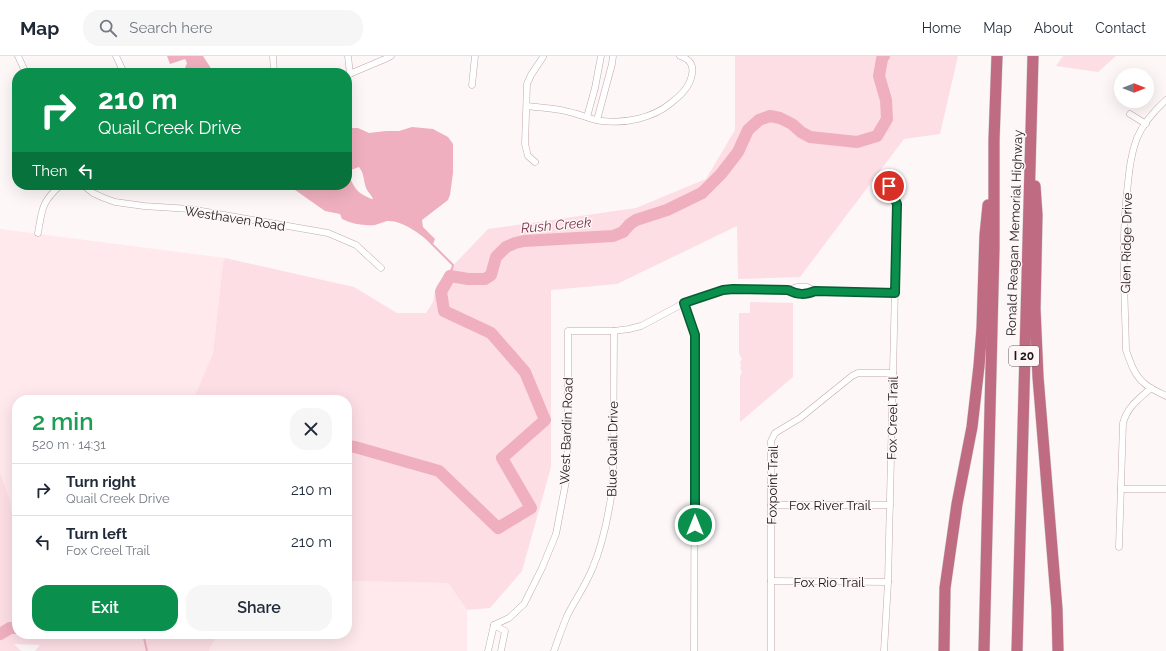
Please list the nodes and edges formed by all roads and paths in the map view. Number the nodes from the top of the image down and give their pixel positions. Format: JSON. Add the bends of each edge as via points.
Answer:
{"nodes":[{"id":1,"x":18,"y":56,"type":"edge"},
{"id":2,"x":116,"y":56,"type":"edge"},
{"id":3,"x":273,"y":56,"type":"edge"},
{"id":4,"x":348,"y":56,"type":"edge"},
{"id":5,"x":391,"y":56,"type":"edge"},
{"id":6,"x":474,"y":56,"type":"edge"},
{"id":7,"x":600,"y":56,"type":"edge"},
{"id":8,"x":613,"y":56,"type":"edge"},
{"id":9,"x":680,"y":56,"type":"edge"},
{"id":10,"x":543,"y":57,"type":"dead end"},
{"id":11,"x":1033,"y":58,"type":"edge"},
{"id":12,"x":997,"y":59,"type":"edge"},
{"id":13,"x":24,"y":68,"type":"edge"},
{"id":14,"x":122,"y":68,"type":"edge"},
{"id":15,"x":274,"y":68,"type":"edge"},
{"id":16,"x":348,"y":68,"type":"edge"},
{"id":17,"x":352,"y":72,"type":"edge"},
{"id":18,"x":472,"y":85,"type":"dead end"},
{"id":19,"x":1166,"y":100,"type":"edge"},
{"id":20,"x":527,"y":106,"type":"junction"},
{"id":21,"x":1032,"y":108,"type":"junction"},
{"id":22,"x":1130,"y":114,"type":"dead end"},
{"id":23,"x":586,"y":117,"type":"junction"},
{"id":24,"x":597,"y":120,"type":"junction"},
{"id":25,"x":1146,"y":124,"type":"junction"},
{"id":26,"x":994,"y":140,"type":"junction"},
{"id":27,"x":535,"y":162,"type":"dead end"},
{"id":28,"x":889,"y":186,"type":"dead end"},
{"id":29,"x":55,"y":190,"type":"edge"},
{"id":30,"x":89,"y":190,"type":"edge"},
{"id":31,"x":38,"y":233,"type":"dead end"},
{"id":32,"x":380,"y":268,"type":"dead end"},
{"id":33,"x":895,"y":293,"type":"junction"},
{"id":34,"x":684,"y":303,"type":"junction"},
{"id":35,"x":614,"y":331,"type":"junction"},
{"id":36,"x":893,"y":373,"type":"junction"},
{"id":37,"x":1151,"y":388,"type":"junction"},
{"id":38,"x":1166,"y":396,"type":"edge"},
{"id":39,"x":1121,"y":489,"type":"junction"},
{"id":40,"x":1166,"y":490,"type":"edge"},
{"id":41,"x":771,"y":505,"type":"junction"},
{"id":42,"x":890,"y":505,"type":"junction"},
{"id":43,"x":1119,"y":547,"type":"dead end"},
{"id":44,"x":771,"y":582,"type":"junction"},
{"id":45,"x":888,"y":582,"type":"junction"},
{"id":46,"x":494,"y":625,"type":"junction"},
{"id":47,"x":488,"y":651,"type":"edge"},
{"id":48,"x":501,"y":651,"type":"edge"},
{"id":49,"x":554,"y":651,"type":"edge"},
{"id":50,"x":694,"y":651,"type":"edge"},
{"id":51,"x":771,"y":651,"type":"edge"},
{"id":52,"x":884,"y":651,"type":"edge"},
{"id":53,"x":944,"y":651,"type":"edge"},
{"id":54,"x":984,"y":651,"type":"edge"},
{"id":55,"x":1017,"y":651,"type":"edge"},
{"id":56,"x":1058,"y":651,"type":"edge"}],
"edges":[{"from":1,"to":13,"type":"street"},
{"from":2,"to":14,"type":"street"},
{"from":3,"to":15,"type":"street"},
{"from":4,"to":16,"type":"street"},
{"from":5,"to":17,"type":"street"},
{"from":6,"to":18,"type":"street"},
{"from":7,"to":23,"type":"street","via":[[595,88]]},
{"from":8,"to":24,"type":"street"},
{"from":9,"to":24,"type":"street","via":[[690,61],[692,66],[690,82],[681,95],[666,108],[635,120]]},
{"from":10,"to":20,"type":"street","via":[[527,84]]},
{"from":11,"to":21,"type":"highway","name":"Ronald Reagan Memorial Highway","number":"I 20"},
{"from":12,"to":26,"type":"highway","name":"Ronald Reagan Memorial Highway","number":"I 20"},
{"from":19,"to":25,"type":"street","name":"Glen Ridge Drive"},
{"from":20,"to":23,"type":"street","via":[[563,110]]},
{"from":20,"to":27,"type":"street","via":[[525,144],[528,156]]},
{"from":21,"to":55,"type":"highway","name":"Ronald Reagan Memorial Highway","number":"I 20"},
{"from":21,"to":56,"type":"highway","via":[[1037,215],[1038,377],[1057,609]]},
{"from":22,"to":25,"type":"street"},
{"from":23,"to":24,"type":"street"},
{"from":25,"to":37,"type":"street","name":"Glen Ridge Drive","via":[[1137,138],[1130,162],[1124,214],[1126,350],[1137,374]]},
{"from":26,"to":53,"type":"highway","via":[[985,236],[979,366],[972,427],[957,504],[945,588]]},
{"from":26,"to":54,"type":"highway","name":"Ronald Reagan Memorial Highway","number":"I 20","via":[[994,248]]},
{"from":28,"to":33,"type":"street","name":"Fox Creel Trail","via":[[897,204]]},
{"from":29,"to":31,"type":"street","via":[[46,200]]},
{"from":30,"to":32,"type":"street","name":"Westhaven Road","via":[[115,202],[190,209],[328,233],[356,245]]},
{"from":33,"to":34,"type":"street","via":[[815,291],[797,294],[788,290],[733,289]]},
{"from":33,"to":36,"type":"street","name":"Fox Creel Trail"},
{"from":34,"to":35,"type":"street","via":[[641,326]]},
{"from":34,"to":50,"type":"street","via":[[695,335]]},
{"from":35,"to":46,"type":"street","name":"West Bardin Road","via":[[568,331],[566,481],[556,534],[524,604],[509,618]]},
{"from":35,"to":49,"type":"street","name":"Blue Quail Drive","via":[[613,484],[610,509],[602,544],[593,568],[567,615]]},
{"from":36,"to":41,"type":"street","name":"Foxpoint Trail","via":[[858,373],[852,376],[800,418],[775,433],[771,441]]},
{"from":36,"to":42,"type":"street","name":"Fox Creel Trail"},
{"from":37,"to":38,"type":"street","name":"Glen Ridge Drive"},
{"from":37,"to":39,"type":"street","via":[[1128,410],[1123,424]]},
{"from":39,"to":40,"type":"street"},
{"from":39,"to":43,"type":"street"},
{"from":41,"to":42,"type":"street","name":"Fox River Trail"},
{"from":41,"to":44,"type":"street","name":"Foxpoint Trail"},
{"from":42,"to":45,"type":"street","name":"Fox Creel Trail"},
{"from":44,"to":45,"type":"street","name":"Fox Rio Trail"},
{"from":44,"to":51,"type":"street","name":"Foxpoint Trail"},
{"from":45,"to":52,"type":"street","name":"Fox Creel Trail"},
{"from":46,"to":47,"type":"street"},
{"from":46,"to":48,"type":"street","via":[[505,631]]}]}
